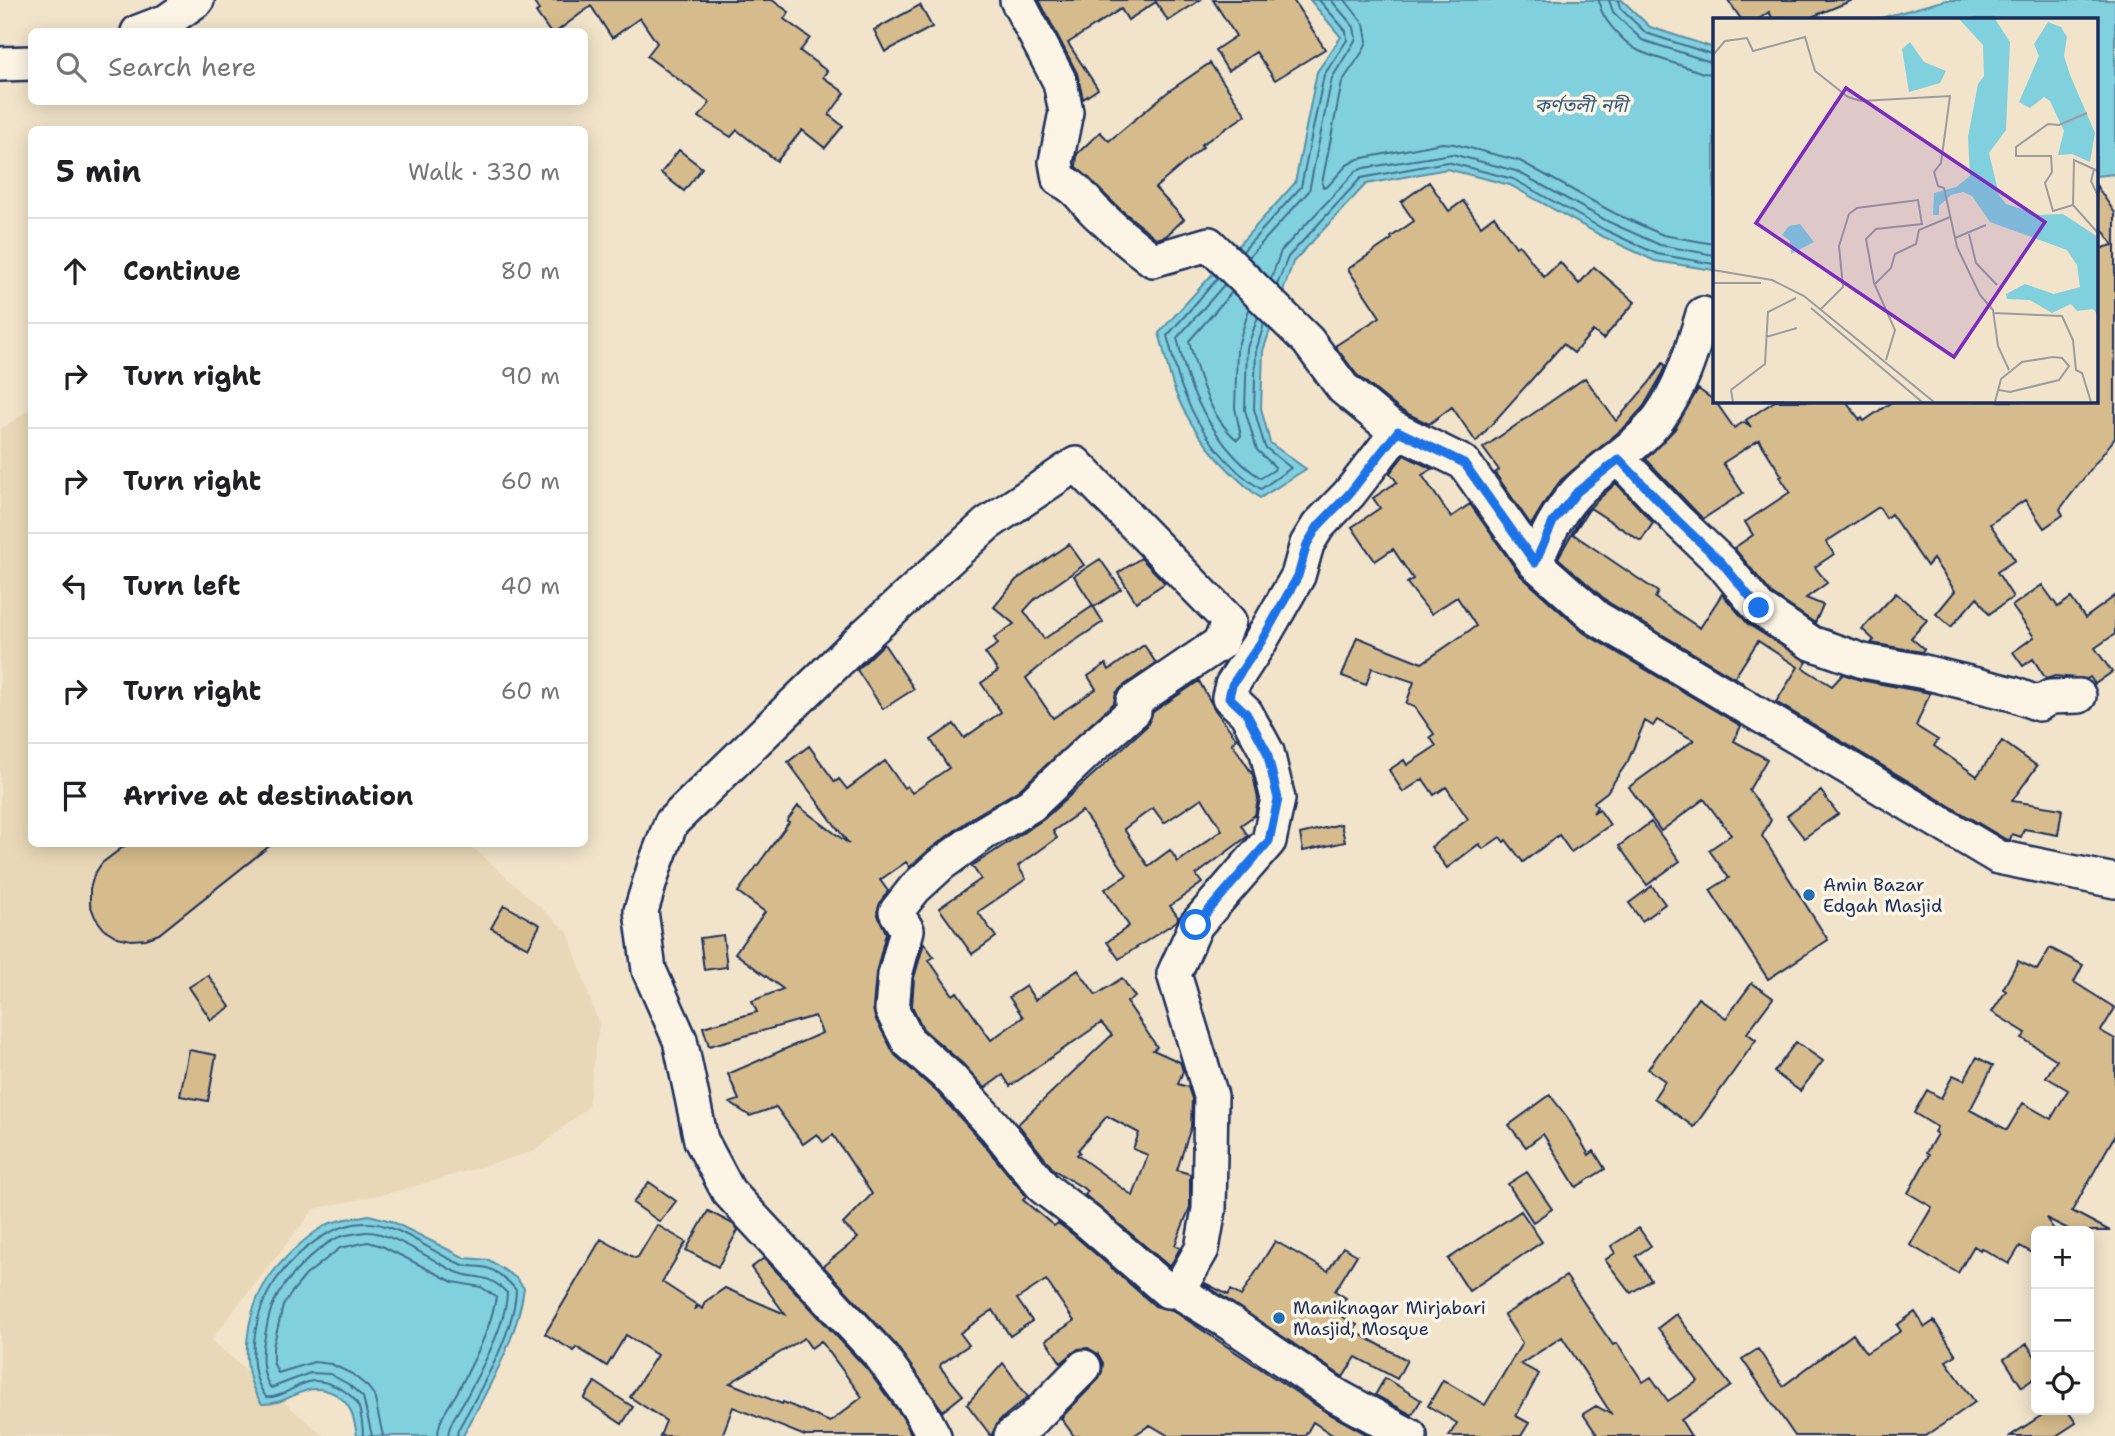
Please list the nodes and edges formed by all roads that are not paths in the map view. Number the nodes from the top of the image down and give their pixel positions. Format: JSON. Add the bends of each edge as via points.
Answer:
{"nodes":[{"id":1,"x":197,"y":0,"type":"edge"},
{"id":2,"x":1017,"y":0,"type":"edge"},
{"id":3,"x":149,"y":28,"type":"edge"},
{"id":4,"x":28,"y":62,"type":"edge"},
{"id":5,"x":0,"y":64,"type":"edge"},
{"id":6,"x":1703,"y":314,"type":"dead end"},
{"id":7,"x":1398,"y":431,"type":"junction"},
{"id":8,"x":1619,"y":459,"type":"junction"},
{"id":9,"x":1535,"y":563,"type":"junction"},
{"id":10,"x":2079,"y":696,"type":"dead end"},
{"id":11,"x":2115,"y":881,"type":"edge"},
{"id":12,"x":1178,"y":1292,"type":"junction"},
{"id":13,"x":1084,"y":1367,"type":"dead end"},
{"id":14,"x":934,"y":1436,"type":"edge"},
{"id":15,"x":1011,"y":1436,"type":"edge"},
{"id":16,"x":1410,"y":1436,"type":"edge"}],
"edges":[{"from":1,"to":3,"type":"street"},
{"from":2,"to":7,"type":"street","via":[[1060,82],[1066,112],[1055,162],[1059,179],[1074,186],[1097,214],[1153,260],[1209,244],[1308,341],[1343,388]]},
{"from":4,"to":5,"type":"street"},
{"from":6,"to":8,"type":"street","via":[[1684,373],[1660,416]]},
{"from":7,"to":9,"type":"street","via":[[1464,463]]},
{"from":7,"to":12,"type":"street","via":[[1318,526],[1307,544],[1298,576],[1232,685],[1229,697],[1246,713],[1267,752],[1278,799],[1269,841],[1196,925],[1174,975],[1211,1096],[1209,1209],[1202,1248]]},
{"from":8,"to":9,"type":"street","via":[[1577,492],[1553,522]]},
{"from":8,"to":10,"type":"street","via":[[1722,563],[1759,608],[1811,643],[1863,661],[1920,671],[2039,704],[2050,697]]},
{"from":9,"to":11,"type":"street","via":[[1597,618],[1998,857]]},
{"from":12,"to":14,"type":"street","via":[[1168,1291],[1044,1188],[950,1078],[908,1041],[892,1010],[906,930],[896,912],[915,888],[984,833],[1031,805],[1134,711],[1133,702],[1220,643],[1229,621],[1076,464],[987,524],[671,823],[642,911],[649,970],[680,1040],[701,1140],[728,1191],[881,1356]]},
{"from":12,"to":16,"type":"street","via":[[1338,1396]]},
{"from":13,"to":15,"type":"street"}]}
